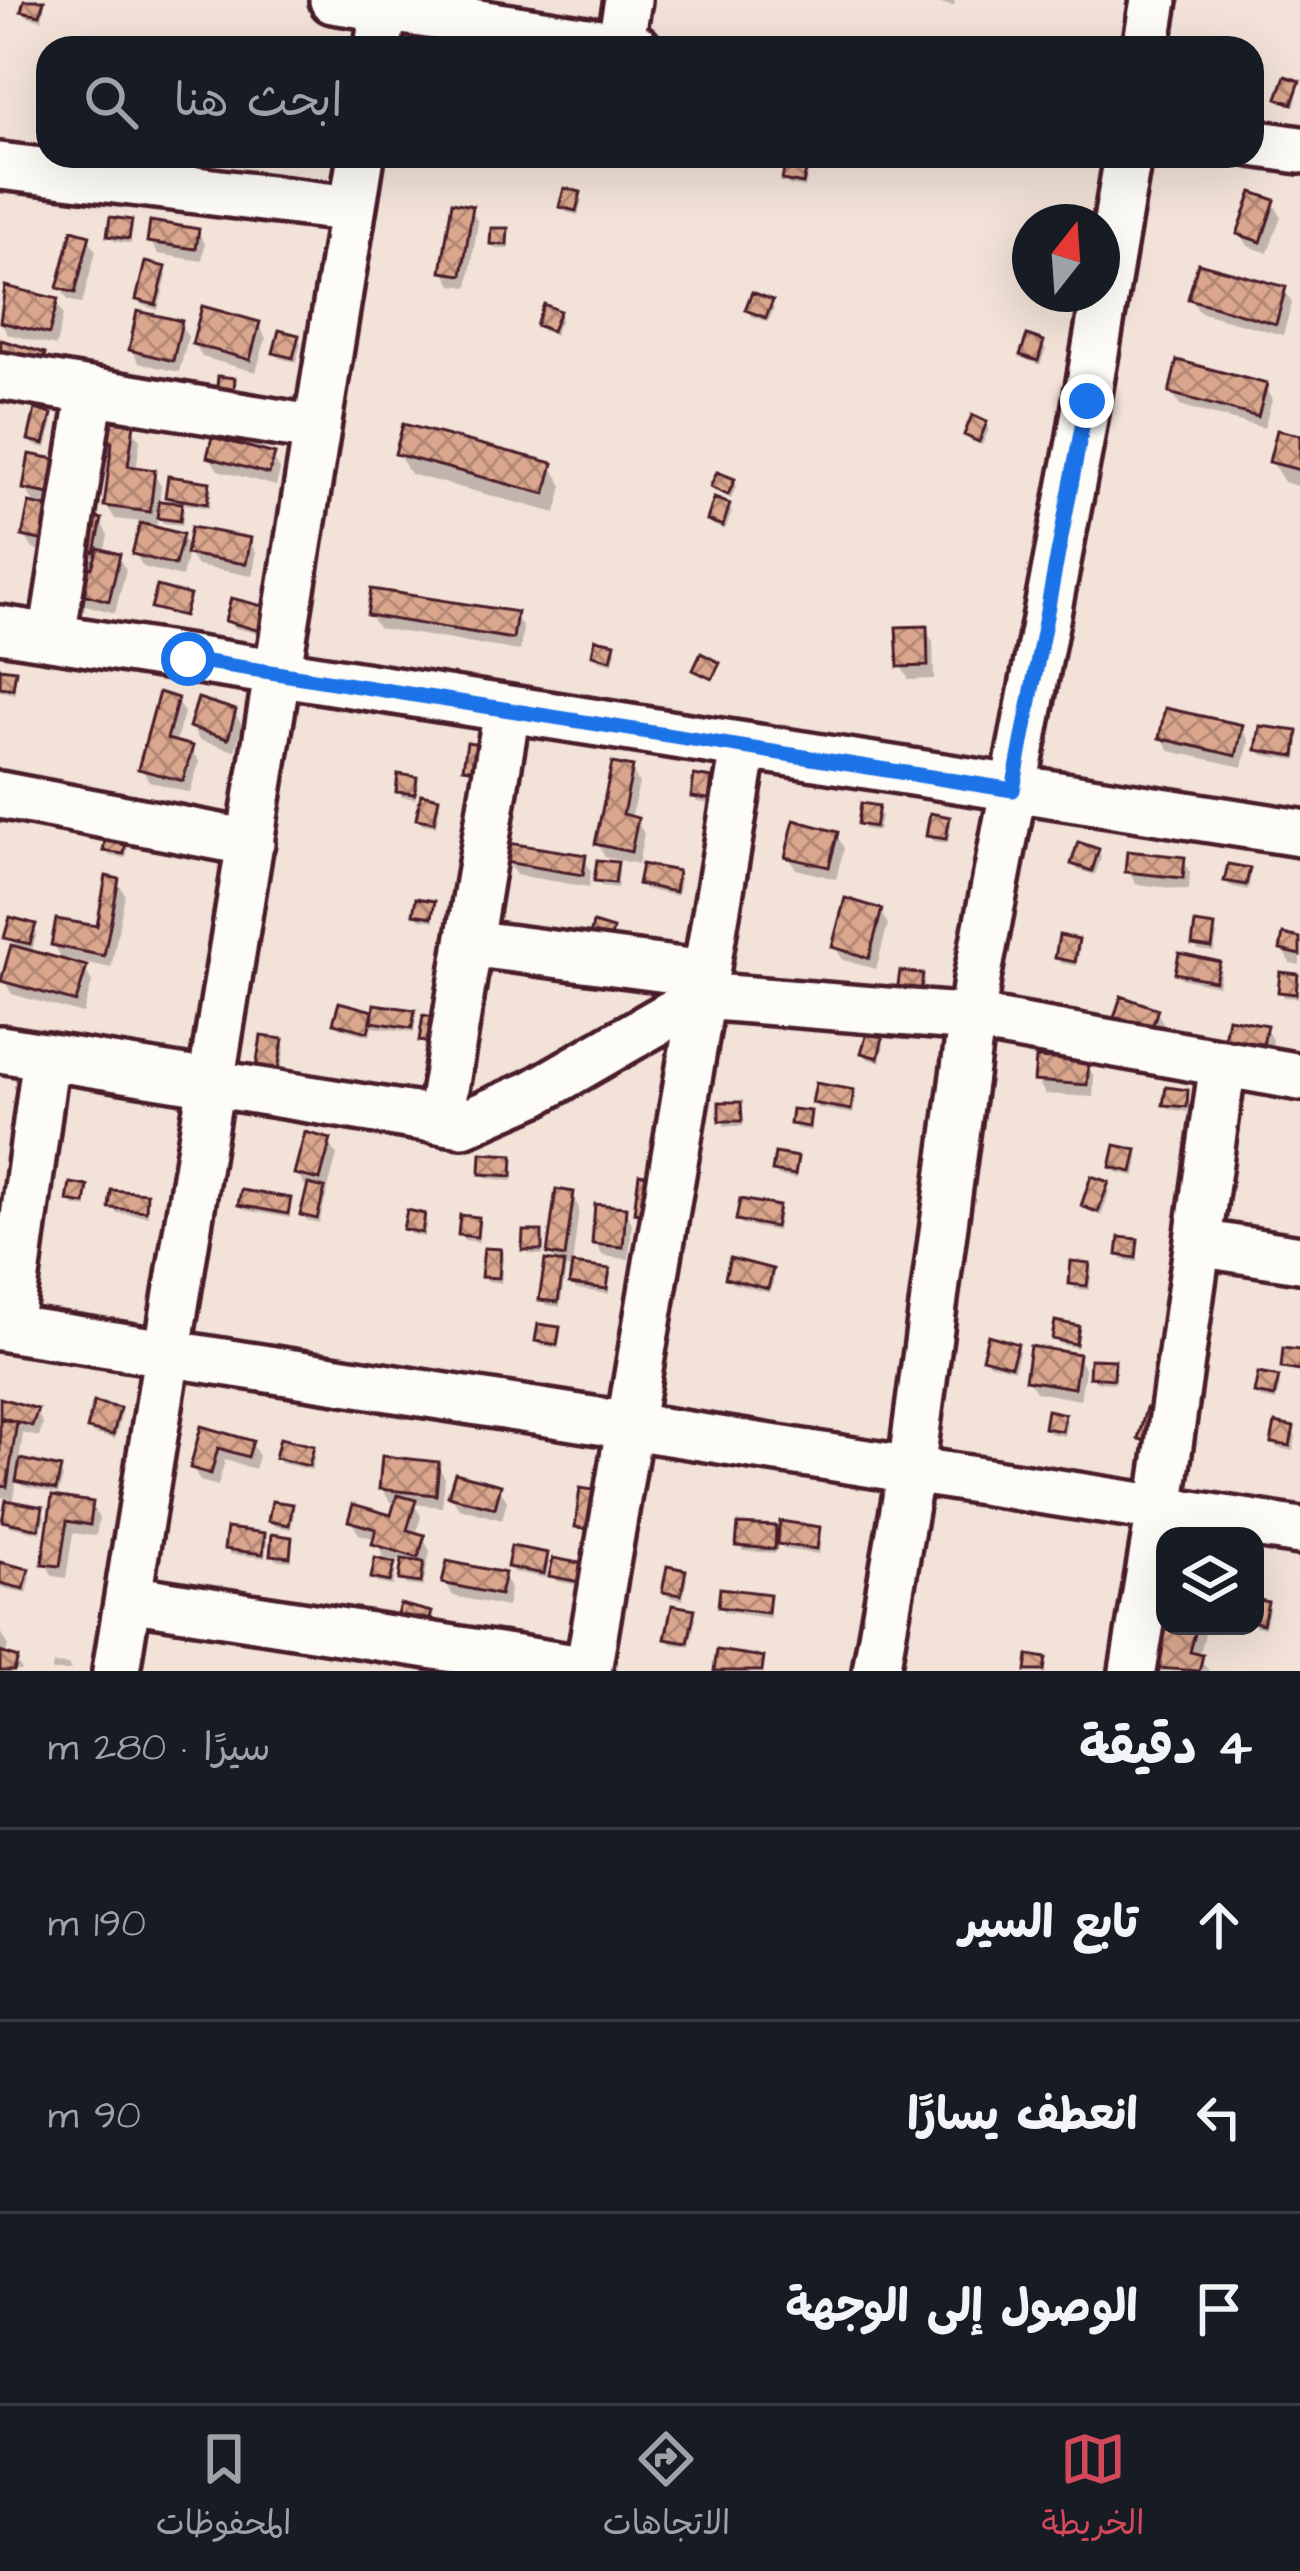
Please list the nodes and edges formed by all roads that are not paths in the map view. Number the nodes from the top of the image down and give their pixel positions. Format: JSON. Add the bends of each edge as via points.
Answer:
{"nodes":[{"id":1,"x":333,"y":0,"type":"edge"},
{"id":2,"x":628,"y":0,"type":"edge"},
{"id":3,"x":1154,"y":0,"type":"edge"},
{"id":4,"x":382,"y":19,"type":"edge"},
{"id":5,"x":531,"y":36,"type":"edge"},
{"id":6,"x":628,"y":36,"type":"edge"},
{"id":7,"x":1148,"y":36,"type":"edge"},
{"id":8,"x":1264,"y":145,"type":"edge"},
{"id":9,"x":1300,"y":150,"type":"edge"},
{"id":10,"x":0,"y":166,"type":"edge"},
{"id":11,"x":359,"y":168,"type":"edge"},
{"id":12,"x":1126,"y":168,"type":"edge"},
{"id":13,"x":352,"y":209,"type":"junction"},
{"id":14,"x":0,"y":376,"type":"edge"},
{"id":15,"x":91,"y":391,"type":"junction"},
{"id":16,"x":317,"y":429,"type":"junction"},
{"id":17,"x":0,"y":629,"type":"edge"},
{"id":18,"x":52,"y":637,"type":"junction"},
{"id":19,"x":278,"y":674,"type":"junction"},
{"id":20,"x":507,"y":710,"type":"junction"},
{"id":21,"x":744,"y":748,"type":"junction"},
{"id":22,"x":1013,"y":790,"type":"junction"},
{"id":23,"x":0,"y":795,"type":"edge"},
{"id":24,"x":1300,"y":833,"type":"edge"},
{"id":25,"x":251,"y":843,"type":"junction"},
{"id":26,"x":469,"y":943,"type":"junction"},
{"id":27,"x":704,"y":985,"type":"junction"},
{"id":28,"x":972,"y":1018,"type":"junction"},
{"id":29,"x":0,"y":1048,"type":"edge"},
{"id":30,"x":46,"y":1056,"type":"junction"},
{"id":31,"x":1223,"y":1063,"type":"junction"},
{"id":32,"x":1300,"y":1077,"type":"edge"},
{"id":33,"x":213,"y":1083,"type":"junction"},
{"id":34,"x":440,"y":1120,"type":"junction"},
{"id":35,"x":1198,"y":1243,"type":"junction"},
{"id":36,"x":1300,"y":1259,"type":"edge"},
{"id":37,"x":4,"y":1327,"type":"edge"},
{"id":38,"x":170,"y":1354,"type":"junction"},
{"id":39,"x":628,"y":1426,"type":"junction"},
{"id":40,"x":910,"y":1470,"type":"junction"},
{"id":41,"x":1160,"y":1509,"type":"junction"},
{"id":42,"x":1300,"y":1531,"type":"edge"},
{"id":43,"x":128,"y":1598,"type":"junction"},
{"id":44,"x":367,"y":1653,"type":"edge"},
{"id":45,"x":116,"y":1671,"type":"edge"},
{"id":46,"x":588,"y":1671,"type":"edge"},
{"id":47,"x":876,"y":1671,"type":"edge"},
{"id":48,"x":1132,"y":1671,"type":"edge"}],
"edges":[{"from":1,"to":4,"type":"street"},
{"from":2,"to":6,"type":"street"},
{"from":3,"to":7,"type":"street"},
{"from":4,"to":5,"type":"street"},
{"from":8,"to":9,"type":"street"},
{"from":10,"to":13,"type":"street"},
{"from":11,"to":13,"type":"street"},
{"from":12,"to":22,"type":"street"},
{"from":13,"to":16,"type":"street"},
{"from":14,"to":15,"type":"street"},
{"from":15,"to":16,"type":"street"},
{"from":15,"to":18,"type":"street"},
{"from":16,"to":19,"type":"street"},
{"from":17,"to":18,"type":"street"},
{"from":18,"to":19,"type":"street"},
{"from":19,"to":20,"type":"street"},
{"from":19,"to":25,"type":"street"},
{"from":20,"to":21,"type":"street"},
{"from":20,"to":26,"type":"street"},
{"from":21,"to":22,"type":"street"},
{"from":21,"to":27,"type":"street"},
{"from":22,"to":24,"type":"street"},
{"from":22,"to":28,"type":"street"},
{"from":23,"to":25,"type":"street"},
{"from":25,"to":33,"type":"street"},
{"from":26,"to":27,"type":"street"},
{"from":26,"to":34,"type":"street"},
{"from":27,"to":28,"type":"street"},
{"from":27,"to":34,"type":"street","via":[[534,1093],[463,1124]]},
{"from":27,"to":39,"type":"street"},
{"from":28,"to":31,"type":"street"},
{"from":28,"to":40,"type":"street"},
{"from":29,"to":30,"type":"street"},
{"from":30,"to":33,"type":"street"},
{"from":30,"to":37,"type":"street"},
{"from":31,"to":32,"type":"street"},
{"from":31,"to":35,"type":"street"},
{"from":33,"to":34,"type":"street"},
{"from":33,"to":38,"type":"street"},
{"from":35,"to":36,"type":"street"},
{"from":35,"to":41,"type":"street"},
{"from":37,"to":38,"type":"street"},
{"from":38,"to":39,"type":"street"},
{"from":38,"to":43,"type":"street"},
{"from":39,"to":40,"type":"street"},
{"from":39,"to":46,"type":"street"},
{"from":40,"to":41,"type":"street"},
{"from":40,"to":47,"type":"street"},
{"from":41,"to":42,"type":"street"},
{"from":41,"to":48,"type":"street"},
{"from":43,"to":44,"type":"street"},
{"from":43,"to":45,"type":"street"},
{"from":44,"to":46,"type":"street"}]}
